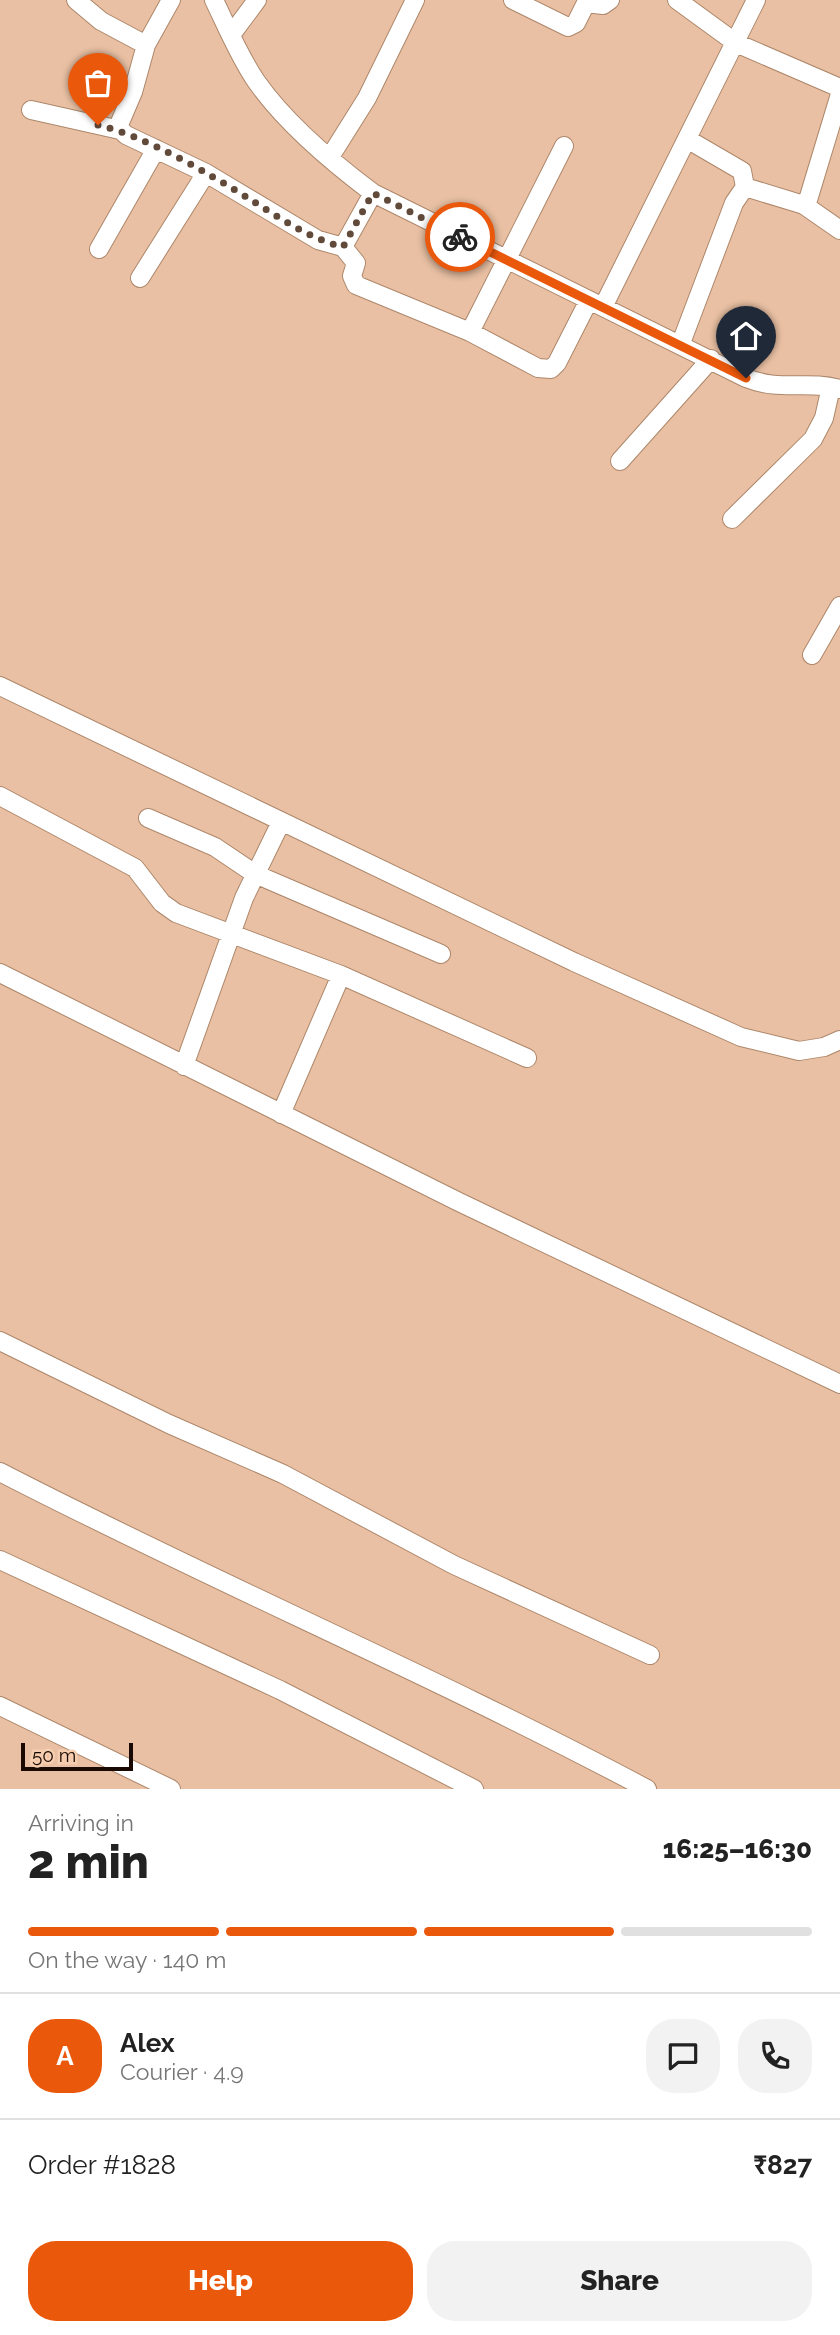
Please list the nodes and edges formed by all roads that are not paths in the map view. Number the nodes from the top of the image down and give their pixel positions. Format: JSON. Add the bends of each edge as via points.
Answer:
{"nodes":[{"id":1,"x":76,"y":0,"type":"edge"},
{"id":2,"x":214,"y":0,"type":"edge"},
{"id":3,"x":257,"y":0,"type":"edge"},
{"id":4,"x":415,"y":0,"type":"edge"},
{"id":5,"x":513,"y":0,"type":"edge"},
{"id":6,"x":610,"y":0,"type":"edge"},
{"id":7,"x":677,"y":0,"type":"edge"},
{"id":8,"x":756,"y":0,"type":"edge"},
{"id":9,"x":164,"y":3,"type":"edge"},
{"id":10,"x":231,"y":35,"type":"junction"},
{"id":11,"x":736,"y":43,"type":"junction"},
{"id":12,"x":146,"y":45,"type":"junction"},
{"id":13,"x":840,"y":88,"type":"edge"},
{"id":14,"x":840,"y":94,"type":"edge"},
{"id":15,"x":31,"y":110,"type":"dead end"},
{"id":16,"x":120,"y":130,"type":"junction"},
{"id":17,"x":687,"y":139,"type":"junction"},
{"id":18,"x":564,"y":146,"type":"dead end"},
{"id":19,"x":156,"y":149,"type":"junction"},
{"id":20,"x":330,"y":158,"type":"junction"},
{"id":21,"x":206,"y":173,"type":"junction"},
{"id":22,"x":745,"y":187,"type":"junction"},
{"id":23,"x":373,"y":193,"type":"junction"},
{"id":24,"x":804,"y":205,"type":"junction"},
{"id":25,"x":840,"y":230,"type":"edge"},
{"id":26,"x":343,"y":247,"type":"junction"},
{"id":27,"x":99,"y":249,"type":"dead end"},
{"id":28,"x":506,"y":260,"type":"junction"},
{"id":29,"x":140,"y":278,"type":"dead end"},
{"id":30,"x":596,"y":303,"type":"junction"},
{"id":31,"x":470,"y":332,"type":"junction"},
{"id":32,"x":681,"y":343,"type":"junction"},
{"id":33,"x":712,"y":359,"type":"junction"},
{"id":34,"x":836,"y":388,"type":"edge"},
{"id":35,"x":620,"y":461,"type":"dead end"},
{"id":36,"x":732,"y":519,"type":"dead end"},
{"id":37,"x":840,"y":606,"type":"edge"},
{"id":38,"x":812,"y":654,"type":"dead end"},
{"id":39,"x":0,"y":686,"type":"edge"},
{"id":40,"x":0,"y":796,"type":"edge"},
{"id":41,"x":148,"y":818,"type":"dead end"},
{"id":42,"x":281,"y":822,"type":"junction"},
{"id":43,"x":255,"y":874,"type":"junction"},
{"id":44,"x":230,"y":935,"type":"junction"},
{"id":45,"x":441,"y":954,"type":"dead end"},
{"id":46,"x":0,"y":972,"type":"edge"},
{"id":47,"x":341,"y":975,"type":"junction"},
{"id":48,"x":840,"y":1040,"type":"edge"},
{"id":49,"x":527,"y":1058,"type":"dead end"},
{"id":50,"x":184,"y":1066,"type":"junction"},
{"id":51,"x":281,"y":1114,"type":"junction"},
{"id":52,"x":0,"y":1341,"type":"edge"},
{"id":53,"x":840,"y":1384,"type":"edge"},
{"id":54,"x":0,"y":1472,"type":"edge"},
{"id":55,"x":0,"y":1560,"type":"edge"},
{"id":56,"x":650,"y":1655,"type":"dead end"},
{"id":57,"x":0,"y":1706,"type":"edge"},
{"id":58,"x":171,"y":1789,"type":"edge"},
{"id":59,"x":474,"y":1789,"type":"edge"},
{"id":60,"x":647,"y":1789,"type":"edge"}],
"edges":[{"from":1,"to":12,"type":"street","via":[[101,21]]},
{"from":2,"to":10,"type":"street"},
{"from":3,"to":10,"type":"street"},
{"from":4,"to":20,"type":"street","via":[[367,98]]},
{"from":5,"to":6,"type":"street","via":[[568,27],[576,23],[586,3],[603,5]]},
{"from":7,"to":11,"type":"street"},
{"from":8,"to":11,"type":"street"},
{"from":9,"to":12,"type":"street"},
{"from":10,"to":20,"type":"street","via":[[256,81]]},
{"from":11,"to":13,"type":"street"},
{"from":11,"to":17,"type":"street"},
{"from":12,"to":16,"type":"street","via":[[133,92],[119,120]]},
{"from":14,"to":24,"type":"street"},
{"from":15,"to":16,"type":"street"},
{"from":16,"to":19,"type":"street"},
{"from":17,"to":22,"type":"street","via":[[742,171]]},
{"from":17,"to":30,"type":"street"},
{"from":18,"to":28,"type":"street"},
{"from":19,"to":21,"type":"street"},
{"from":19,"to":27,"type":"street"},
{"from":20,"to":23,"type":"street"},
{"from":21,"to":26,"type":"street","via":[[304,232]]},
{"from":21,"to":29,"type":"street"},
{"from":22,"to":24,"type":"street"},
{"from":22,"to":32,"type":"street","via":[[734,203]]},
{"from":23,"to":26,"type":"street"},
{"from":23,"to":28,"type":"street"},
{"from":24,"to":25,"type":"street"},
{"from":26,"to":31,"type":"street","via":[[356,262],[352,276],[356,285]]},
{"from":28,"to":30,"type":"street"},
{"from":28,"to":31,"type":"street"},
{"from":30,"to":31,"type":"street","via":[[551,369],[538,368]]},
{"from":30,"to":32,"type":"street"},
{"from":32,"to":33,"type":"street"},
{"from":33,"to":34,"type":"street","via":[[763,384]]},
{"from":33,"to":35,"type":"street"},
{"from":34,"to":36,"type":"street","via":[[813,439]]},
{"from":37,"to":38,"type":"street"},
{"from":39,"to":42,"type":"street"},
{"from":40,"to":44,"type":"street","via":[[135,869],[176,913]]},
{"from":41,"to":43,"type":"street","via":[[215,847]]},
{"from":42,"to":43,"type":"street"},
{"from":42,"to":48,"type":"street","via":[[741,1037],[799,1051],[824,1048]]},
{"from":43,"to":44,"type":"street"},
{"from":43,"to":45,"type":"street"},
{"from":44,"to":47,"type":"street"},
{"from":44,"to":50,"type":"street"},
{"from":46,"to":50,"type":"street"},
{"from":47,"to":49,"type":"street"},
{"from":47,"to":51,"type":"street"},
{"from":50,"to":51,"type":"street"},
{"from":51,"to":53,"type":"street"},
{"from":52,"to":56,"type":"street","via":[[282,1474],[454,1565]]},
{"from":54,"to":60,"type":"street"},
{"from":55,"to":59,"type":"street","via":[[280,1690]]},
{"from":57,"to":58,"type":"street"}]}
